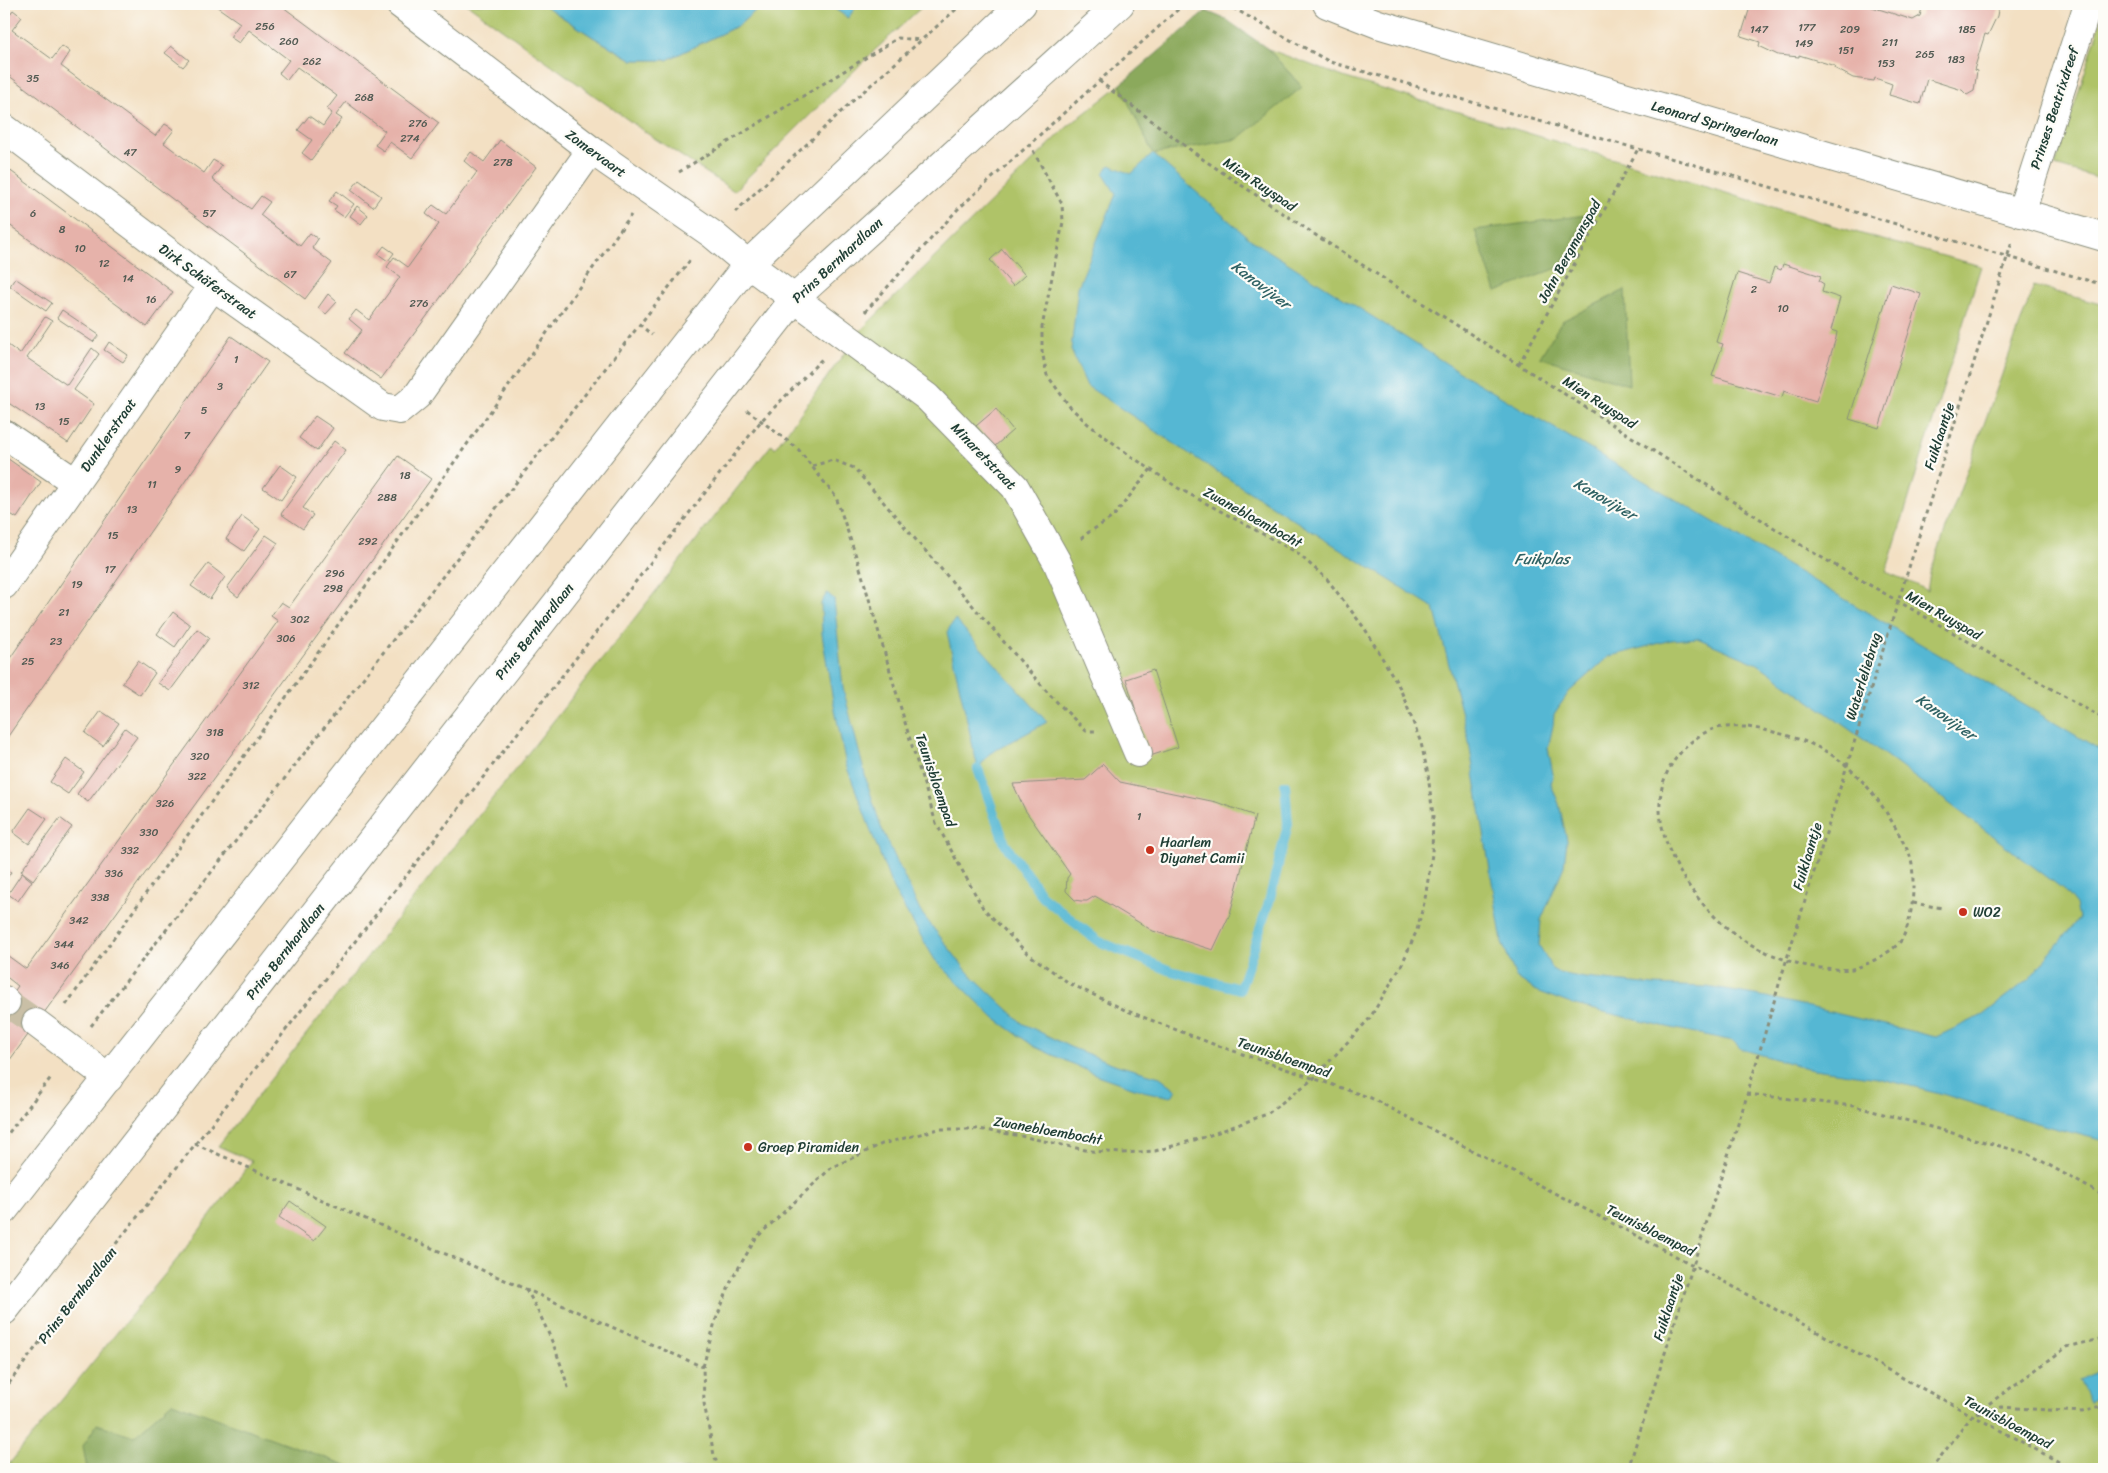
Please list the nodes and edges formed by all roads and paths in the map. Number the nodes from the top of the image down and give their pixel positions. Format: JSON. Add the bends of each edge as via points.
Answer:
{"nodes":[{"id":1,"x":400,"y":4,"type":"edge"},
{"id":2,"x":962,"y":4,"type":"edge"},
{"id":3,"x":1022,"y":4,"type":"edge"},
{"id":4,"x":1120,"y":4,"type":"edge"},
{"id":5,"x":1184,"y":4,"type":"edge"},
{"id":6,"x":1226,"y":4,"type":"edge"},
{"id":7,"x":1327,"y":4,"type":"edge"},
{"id":8,"x":2088,"y":4,"type":"edge"},
{"id":9,"x":921,"y":40,"type":"junction"},
{"id":10,"x":1099,"y":82,"type":"junction"},
{"id":11,"x":4,"y":128,"type":"edge"},
{"id":12,"x":1030,"y":145,"type":"junction"},
{"id":13,"x":1638,"y":149,"type":"junction"},
{"id":14,"x":591,"y":150,"type":"junction"},
{"id":15,"x":649,"y":190,"type":"junction"},
{"id":16,"x":2021,"y":212,"type":"junction"},
{"id":17,"x":712,"y":234,"type":"junction"},
{"id":18,"x":2104,"y":237,"type":"edge"},
{"id":19,"x":2008,"y":258,"type":"junction"},
{"id":20,"x":748,"y":264,"type":"junction"},
{"id":21,"x":2104,"y":285,"type":"edge"},
{"id":22,"x":213,"y":286,"type":"junction"},
{"id":23,"x":794,"y":298,"type":"junction"},
{"id":24,"x":844,"y":336,"type":"junction"},
{"id":25,"x":1519,"y":364,"type":"junction"},
{"id":26,"x":761,"y":421,"type":"junction"},
{"id":27,"x":4,"y":434,"type":"edge"},
{"id":28,"x":812,"y":466,"type":"junction"},
{"id":29,"x":1151,"y":469,"type":"junction"},
{"id":30,"x":75,"y":482,"type":"junction"},
{"id":31,"x":1057,"y":562,"type":"junction"},
{"id":32,"x":4,"y":586,"type":"edge"},
{"id":33,"x":1899,"y":602,"type":"junction"},
{"id":34,"x":1892,"y":620,"type":"joint"},
{"id":35,"x":2104,"y":720,"type":"edge"},
{"id":36,"x":1855,"y":738,"type":"joint"},
{"id":37,"x":1134,"y":743,"type":"joint"},
{"id":38,"x":1846,"y":766,"type":"junction"},
{"id":39,"x":1913,"y":902,"type":"junction"},
{"id":40,"x":1942,"y":908,"type":"dead end"},
{"id":41,"x":1786,"y":960,"type":"junction"},
{"id":42,"x":42,"y":1027,"type":"joint"},
{"id":43,"x":73,"y":1050,"type":"junction"},
{"id":44,"x":109,"y":1078,"type":"junction"},
{"id":45,"x":1313,"y":1079,"type":"junction"},
{"id":46,"x":1747,"y":1094,"type":"junction"},
{"id":47,"x":4,"y":1139,"type":"edge"},
{"id":48,"x":195,"y":1144,"type":"junction"},
{"id":49,"x":2104,"y":1196,"type":"edge"},
{"id":50,"x":4,"y":1210,"type":"edge"},
{"id":51,"x":1693,"y":1265,"type":"junction"},
{"id":52,"x":526,"y":1289,"type":"junction"},
{"id":53,"x":4,"y":1311,"type":"edge"},
{"id":54,"x":2104,"y":1338,"type":"edge"},
{"id":55,"x":703,"y":1367,"type":"junction"},
{"id":56,"x":4,"y":1390,"type":"edge"},
{"id":57,"x":569,"y":1391,"type":"dead end"},
{"id":58,"x":2104,"y":1406,"type":"edge"},
{"id":59,"x":1972,"y":1416,"type":"junction"},
{"id":60,"x":719,"y":1469,"type":"edge"},
{"id":61,"x":1628,"y":1469,"type":"edge"},
{"id":62,"x":1930,"y":1469,"type":"edge"},
{"id":63,"x":2072,"y":1469,"type":"edge"}],
"edges":[{"from":1,"to":14,"type":"main road","name":"Zomervaart"},
{"from":2,"to":9,"type":"path"},
{"from":3,"to":20,"type":"main road"},
{"from":4,"to":23,"type":"main road","name":"Prins Bernhardlaan"},
{"from":5,"to":10,"type":"path"},
{"from":6,"to":13,"type":"path","via":[[1330,62]]},
{"from":7,"to":16,"type":"main road","name":"Leonard Springerlaan","via":[[1378,24]]},
{"from":8,"to":16,"type":"main road","name":"Prinses Beatrixdreef"},
{"from":9,"to":15,"type":"path","via":[[898,38]]},
{"from":9,"to":17,"type":"path"},
{"from":10,"to":12,"type":"path"},
{"from":10,"to":25,"type":"path","name":"Mien Ruyspad","via":[[1204,160],[1317,236]]},
{"from":11,"to":22,"type":"main road","name":"Dirk Schäferstraat"},
{"from":12,"to":24,"type":"path","via":[[957,210]]},
{"from":12,"to":29,"type":"path","name":"Zwanebloembocht","via":[[1062,204],[1063,222],[1042,327],[1047,375],[1070,407],[1088,424]]},
{"from":13,"to":19,"type":"path"},
{"from":13,"to":25,"type":"path","name":"John Bergmanspad"},
{"from":14,"to":15,"type":"main road","name":"Zomervaart"},
{"from":14,"to":22,"type":"main road","name":"Dirk Schäferstraat","via":[[417,396],[400,410],[383,407]]},
{"from":15,"to":17,"type":"main road","name":"Zomervaart"},
{"from":15,"to":42,"type":"path"},
{"from":16,"to":18,"type":"main road","name":"Leonard Springerlaan"},
{"from":17,"to":20,"type":"main road","name":"Zomervaart"},
{"from":17,"to":43,"type":"path","via":[[620,347]]},
{"from":19,"to":21,"type":"path"},
{"from":19,"to":33,"type":"path","name":"Fuiklaantje"},
{"from":20,"to":23,"type":"main road","name":"Zomervaart"},
{"from":20,"to":44,"type":"main road"},
{"from":22,"to":30,"type":"main road","name":"Dunklerstraat"},
{"from":23,"to":24,"type":"main road","name":"Minaretstraat"},
{"from":23,"to":53,"type":"main road","name":"Prins Bernhardlaan"},
{"from":24,"to":26,"type":"path","name":"Prins Bernhardlaan"},
{"from":24,"to":31,"type":"main road","name":"Minaretstraat","via":[[927,397],[1015,487]]},
{"from":25,"to":33,"type":"path","name":"Mien Ruyspad","via":[[1812,552]]},
{"from":26,"to":28,"type":"path","name":"Teunisbloempad","via":[[798,449]]},
{"from":26,"to":48,"type":"path","name":"Prins Bernhardlaan"},
{"from":27,"to":30,"type":"main road"},
{"from":28,"to":37,"type":"path","via":[[833,460],[854,468],[1048,693],[1086,731]]},
{"from":28,"to":45,"type":"path","name":"Teunisbloempad","via":[[836,497],[936,823],[983,908],[1027,953],[1069,983],[1125,1010]]},
{"from":29,"to":31,"type":"path","via":[[1113,517],[1089,532]]},
{"from":29,"to":45,"type":"path","name":"Zwanebloembocht","via":[[1178,488],[1296,552],[1327,579],[1364,629],[1400,688],[1421,742],[1433,816],[1432,854],[1417,930],[1402,964],[1370,1018]]},
{"from":30,"to":32,"type":"main road","name":"Dunklerstraat"},
{"from":31,"to":37,"type":"main road","name":"Minaretstraat"},
{"from":33,"to":34,"type":"path","name":"Fuiklaantje"},
{"from":33,"to":35,"type":"path","name":"Mien Ruyspad"},
{"from":34,"to":36,"type":"path","name":"Waterleliebrug"},
{"from":36,"to":38,"type":"path","name":"Fuiklaantje"},
{"from":38,"to":39,"type":"path","via":[[1873,793],[1888,814],[1910,856]]},
{"from":38,"to":41,"type":"path","name":"Fuiklaantje"},
{"from":38,"to":41,"type":"path","via":[[1802,739],[1748,727],[1718,728],[1698,736],[1683,749],[1664,781],[1660,802],[1662,823],[1671,855],[1682,875],[1707,909],[1731,930],[1762,951]]},
{"from":39,"to":40,"type":"path"},
{"from":39,"to":41,"type":"path","via":[[1902,941],[1878,958],[1853,969],[1821,968]]},
{"from":41,"to":46,"type":"path","name":"Fuiklaantje"},
{"from":42,"to":43,"type":"main road"},
{"from":43,"to":44,"type":"main road"},
{"from":43,"to":47,"type":"path"},
{"from":44,"to":50,"type":"main road"},
{"from":45,"to":51,"type":"path","name":"Teunisbloempad","via":[[1371,1098]]},
{"from":45,"to":55,"type":"path","name":"Zwanebloembocht","via":[[1267,1114],[1205,1137],[1154,1151],[1090,1151],[978,1129],[939,1129],[882,1144],[831,1168],[756,1238],[732,1279],[715,1322]]},
{"from":46,"to":49,"type":"path","via":[[1854,1106],[2029,1154]]},
{"from":46,"to":51,"type":"path","name":"Fuiklaantje"},
{"from":48,"to":52,"type":"path"},
{"from":48,"to":56,"type":"path","name":"Prins Bernhardlaan"},
{"from":51,"to":59,"type":"path","name":"Teunisbloempad"},
{"from":51,"to":61,"type":"path","name":"Fuiklaantje"},
{"from":52,"to":55,"type":"path"},
{"from":52,"to":57,"type":"path","via":[[560,1357]]},
{"from":54,"to":59,"type":"path","via":[[2066,1347]]},
{"from":55,"to":60,"type":"path","name":"Zwanebloembocht","via":[[704,1403]]},
{"from":58,"to":59,"type":"path","via":[[2082,1412],[2001,1407]]},
{"from":59,"to":62,"type":"path"},
{"from":59,"to":63,"type":"path","name":"Teunisbloempad"}]}
